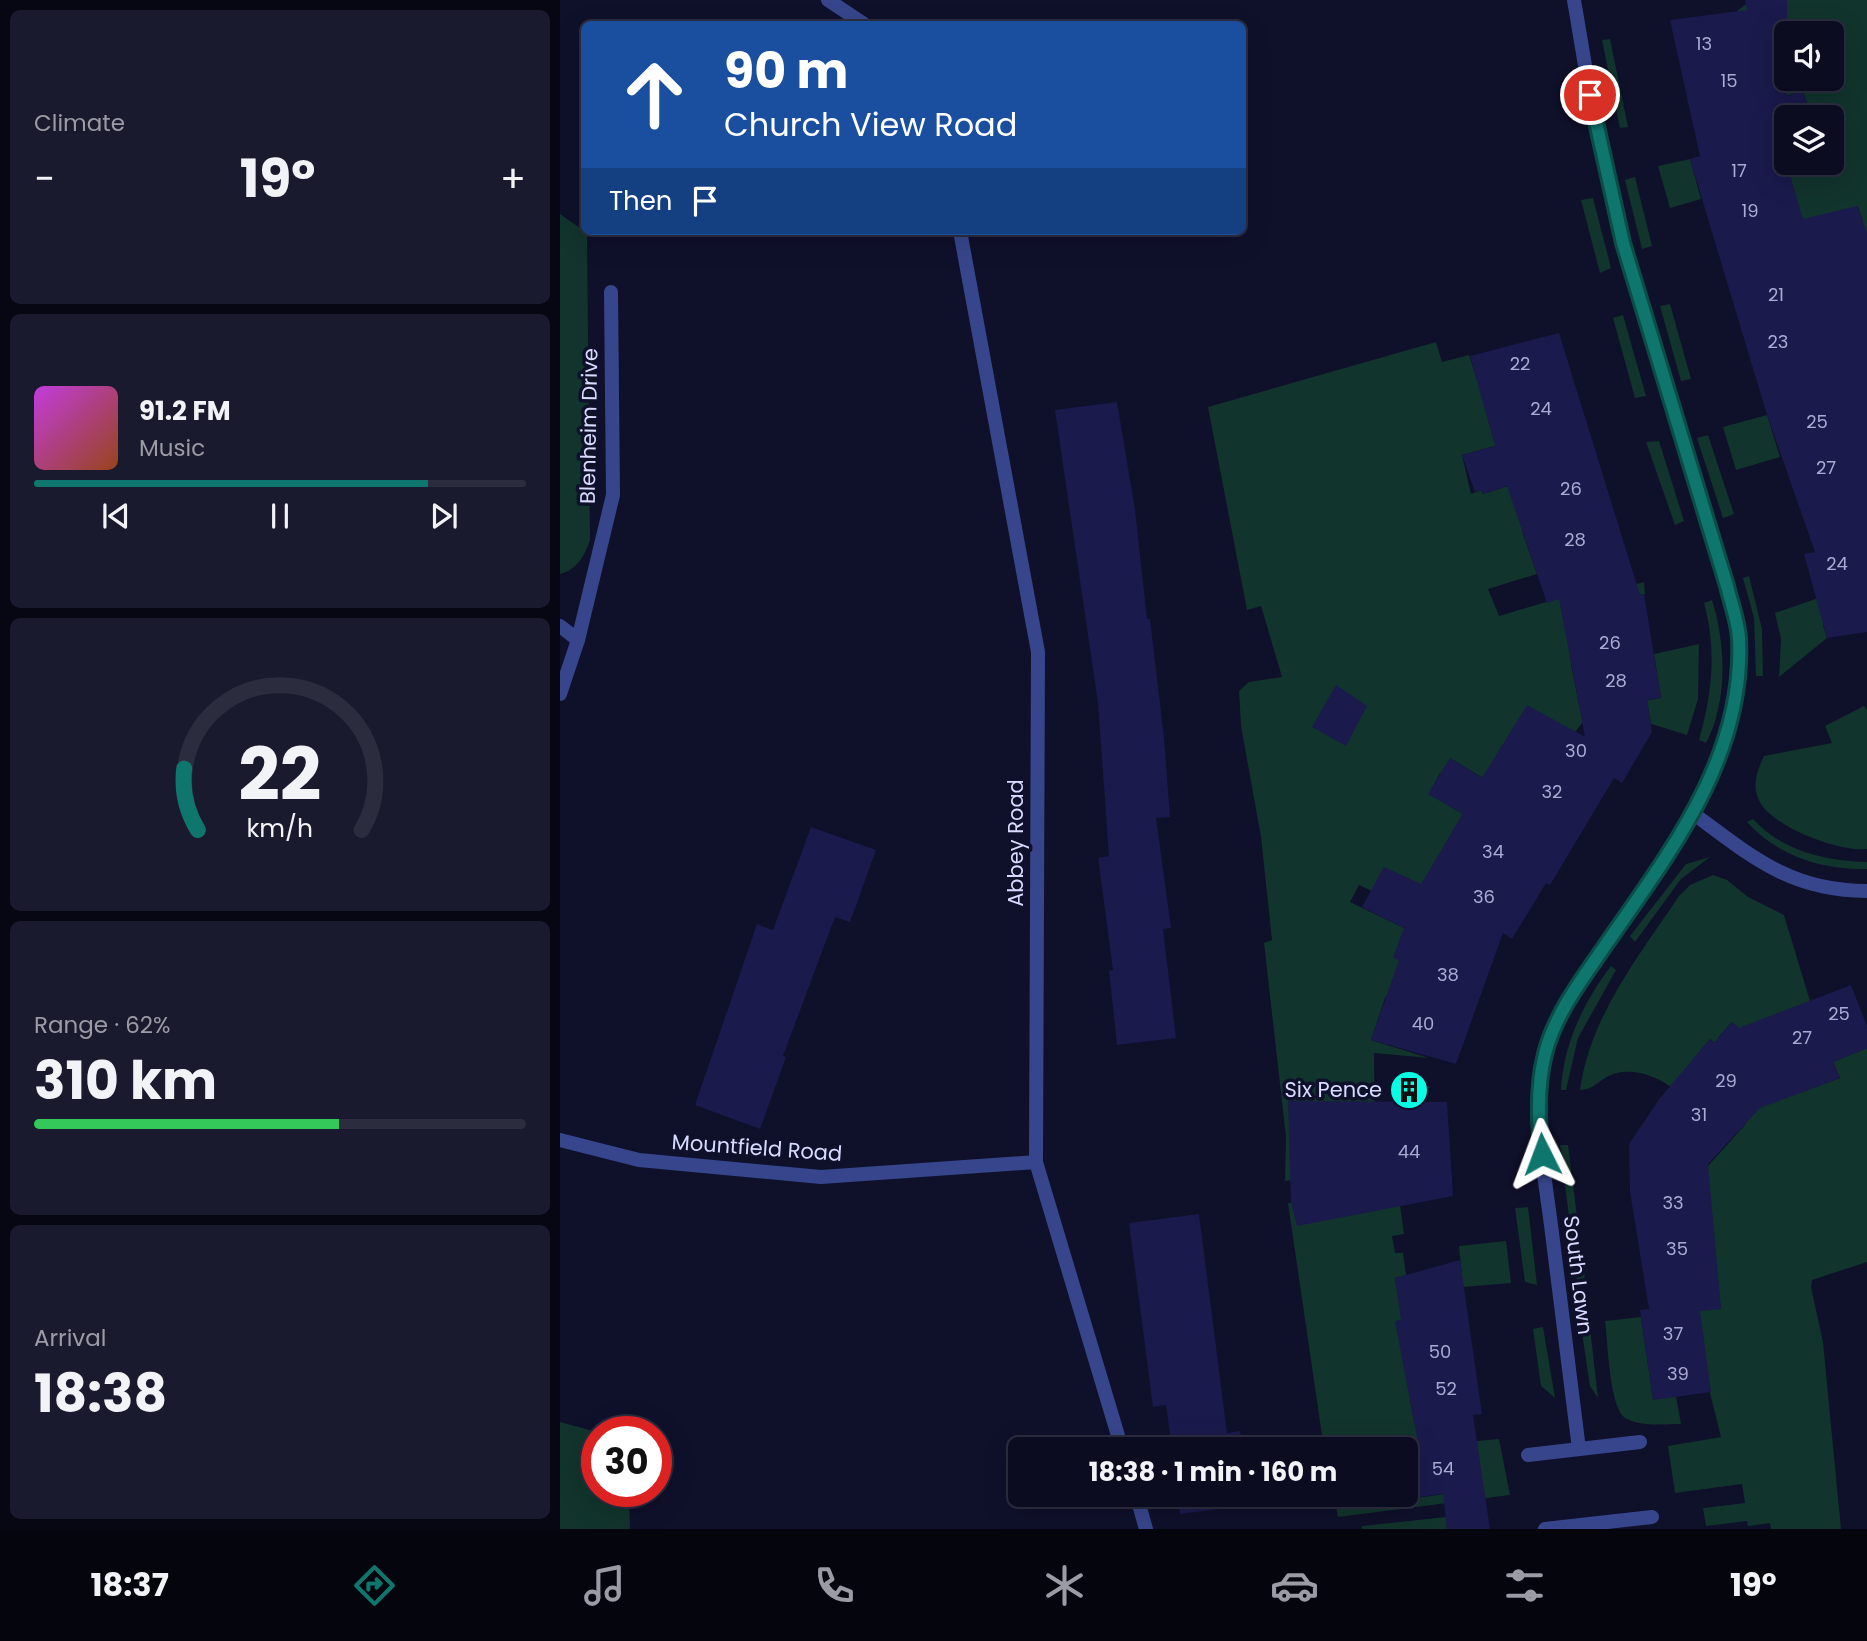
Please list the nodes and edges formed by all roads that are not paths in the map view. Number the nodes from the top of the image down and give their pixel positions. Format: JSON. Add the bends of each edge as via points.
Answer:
{"nodes":[{"id":1,"x":828,"y":0,"type":"edge"},
{"id":2,"x":1574,"y":0,"type":"edge"},
{"id":3,"x":860,"y":21,"type":"edge"},
{"id":4,"x":961,"y":235,"type":"edge"},
{"id":5,"x":611,"y":292,"type":"dead end"},
{"id":6,"x":560,"y":626,"type":"edge"},
{"id":7,"x":578,"y":640,"type":"junction"},
{"id":8,"x":560,"y":694,"type":"edge"},
{"id":9,"x":1694,"y":814,"type":"junction"},
{"id":10,"x":1867,"y":891,"type":"edge"},
{"id":11,"x":560,"y":1140,"type":"edge"},
{"id":12,"x":1036,"y":1162,"type":"junction"},
{"id":13,"x":1118,"y":1437,"type":"edge"},
{"id":14,"x":1640,"y":1442,"type":"dead end"},
{"id":15,"x":1579,"y":1449,"type":"junction"},
{"id":16,"x":1528,"y":1455,"type":"dead end"},
{"id":17,"x":1140,"y":1507,"type":"edge"},
{"id":18,"x":1652,"y":1517,"type":"dead end"},
{"id":19,"x":1600,"y":1526,"type":"edge"},
{"id":20,"x":1146,"y":1529,"type":"edge"},
{"id":21,"x":1545,"y":1529,"type":"edge"}],
"edges":[{"from":1,"to":3,"type":"street"},
{"from":2,"to":9,"type":"street","name":"South Lawn","via":[[1623,243],[1736,622],[1738,672],[1723,747]]},
{"from":4,"to":12,"type":"street","name":"Abbey Road","via":[[1038,652]]},
{"from":5,"to":7,"type":"street","name":"Blenheim Drive","via":[[613,495]]},
{"from":6,"to":7,"type":"street"},
{"from":7,"to":8,"type":"street","name":"Blenheim Drive"},
{"from":9,"to":10,"type":"street","via":[[1773,870],[1820,888]]},
{"from":9,"to":15,"type":"street","name":"South Lawn","via":[[1583,978],[1560,1016],[1544,1061],[1540,1139]]},
{"from":11,"to":12,"type":"street","name":"Mountfield Road","via":[[639,1160],[821,1177]]},
{"from":12,"to":13,"type":"street","name":"Abbey Road"},
{"from":14,"to":15,"type":"street"},
{"from":15,"to":16,"type":"street"},
{"from":17,"to":20,"type":"street"},
{"from":18,"to":19,"type":"street"},
{"from":19,"to":21,"type":"street"}]}
